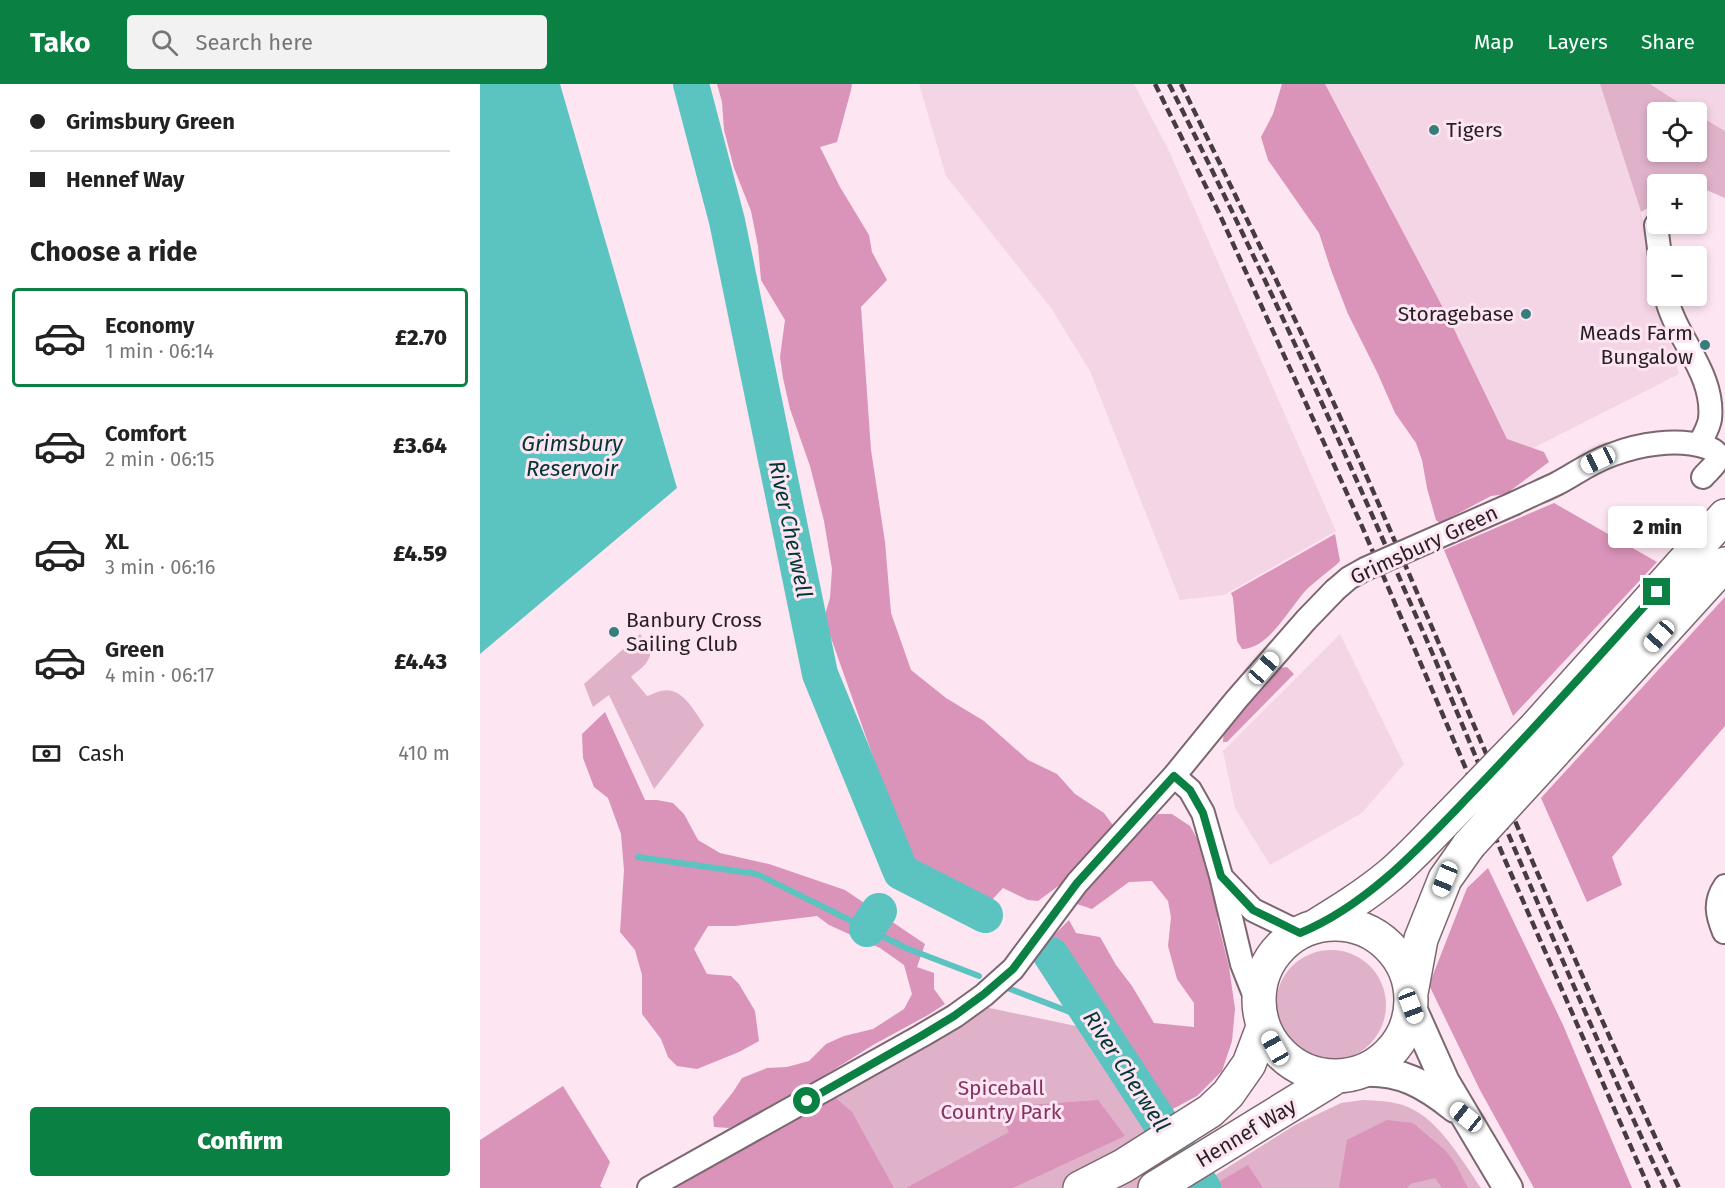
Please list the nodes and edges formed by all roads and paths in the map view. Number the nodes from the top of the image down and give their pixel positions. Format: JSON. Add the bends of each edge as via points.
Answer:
{"nodes":[{"id":1,"x":1669,"y":306,"type":"edge"},
{"id":2,"x":1699,"y":445,"type":"junction"},
{"id":3,"x":1703,"y":477,"type":"dead end"},
{"id":4,"x":1725,"y":516,"type":"edge"},
{"id":5,"x":1725,"y":564,"type":"edge"},
{"id":6,"x":1544,"y":740,"type":"junction"},
{"id":7,"x":1174,"y":776,"type":"junction"},
{"id":8,"x":1221,"y":876,"type":"junction"},
{"id":9,"x":1725,"y":886,"type":"edge"},
{"id":10,"x":1307,"y":930,"type":"junction"},
{"id":11,"x":1724,"y":932,"type":"edge"},
{"id":12,"x":1411,"y":999,"type":"junction"},
{"id":13,"x":1261,"y":1017,"type":"junction"},
{"id":14,"x":1349,"y":1074,"type":"junction"},
{"id":15,"x":1466,"y":1117,"type":"junction"},
{"id":16,"x":649,"y":1188,"type":"edge"},
{"id":17,"x":1080,"y":1188,"type":"edge"},
{"id":18,"x":1155,"y":1188,"type":"edge"},
{"id":19,"x":1508,"y":1188,"type":"edge"}],
"edges":[{"from":1,"to":2,"type":"street","via":[[1708,394],[1710,421]]},
{"from":2,"to":3,"type":"street","via":[[1718,456]]},
{"from":2,"to":7,"type":"street","name":"Grimsbury Green","bridge":true,"via":[[1659,444],[1610,455],[1558,483],[1349,578],[1306,620]]},
{"from":4,"to":6,"type":"highway"},
{"from":5,"to":6,"type":"highway"},
{"from":6,"to":10,"type":"highway","bridge":true,"via":[[1446,820],[1389,875]]},
{"from":6,"to":12,"type":"highway","bridge":true,"via":[[1445,879],[1421,939]]},
{"from":7,"to":8,"type":"street","via":[[1190,790],[1203,813]]},
{"from":7,"to":16,"type":"street","name":"Grimsbury Green","via":[[1077,883],[1013,969],[984,994],[954,1016]]},
{"from":8,"to":10,"type":"street","via":[[1253,910]]},
{"from":8,"to":13,"type":"street","via":[[1242,964]]},
{"from":9,"to":11,"type":"street","via":[[1716,907]]},
{"from":10,"to":12,"type":"highway","via":[[1336,924],[1358,927],[1378,937],[1406,971]]},
{"from":10,"to":13,"type":"highway","via":[[1281,946],[1268,964],[1260,985]]},
{"from":12,"to":14,"type":"highway","via":[[1407,1027],[1396,1046],[1381,1062]]},
{"from":12,"to":15,"type":"main road","via":[[1441,1073]]},
{"from":13,"to":14,"type":"highway","via":[[1275,1048],[1292,1064],[1313,1074]]},
{"from":13,"to":17,"type":"highway","name":"Hennef Way","via":[[1249,1064],[1228,1094],[1210,1111]]},
{"from":14,"to":15,"type":"main road","via":[[1378,1071],[1410,1078]]},
{"from":14,"to":18,"type":"highway","name":"Hennef Way","via":[[1246,1131]]},
{"from":15,"to":19,"type":"main road"}]}
